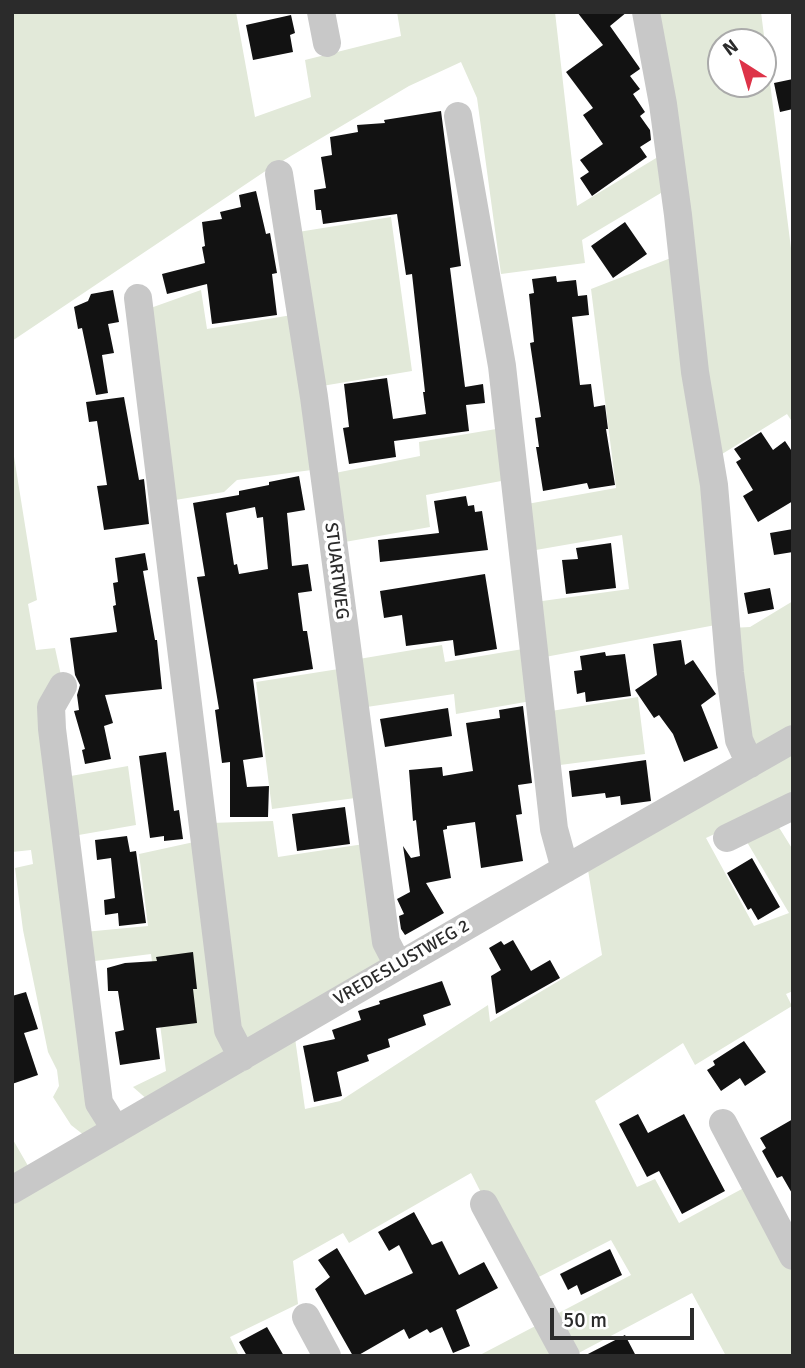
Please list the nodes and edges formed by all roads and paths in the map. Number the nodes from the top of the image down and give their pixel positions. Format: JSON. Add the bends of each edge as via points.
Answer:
{"nodes":[{"id":1,"x":321,"y":12,"type":"edge"},
{"id":2,"x":646,"y":12,"type":"edge"},
{"id":3,"x":327,"y":43,"type":"dead end"},
{"id":4,"x":458,"y":116,"type":"dead end"},
{"id":5,"x":279,"y":174,"type":"dead end"},
{"id":6,"x":138,"y":298,"type":"dead end"},
{"id":7,"x":63,"y":686,"type":"dead end"},
{"id":8,"x":793,"y":739,"type":"edge"},
{"id":9,"x":750,"y":764,"type":"junction"},
{"id":10,"x":793,"y":806,"type":"edge"},
{"id":11,"x":727,"y":838,"type":"dead end"},
{"id":12,"x":565,"y":869,"type":"junction"},
{"id":13,"x":398,"y":965,"type":"junction"},
{"id":14,"x":242,"y":1057,"type":"junction"},
{"id":15,"x":723,"y":1123,"type":"dead end"},
{"id":16,"x":116,"y":1129,"type":"junction"},
{"id":17,"x":12,"y":1190,"type":"edge"},
{"id":18,"x":484,"y":1204,"type":"dead end"},
{"id":19,"x":793,"y":1256,"type":"edge"},
{"id":20,"x":306,"y":1317,"type":"dead end"},
{"id":21,"x":327,"y":1356,"type":"edge"},
{"id":22,"x":566,"y":1356,"type":"edge"}],
"edges":[{"from":1,"to":3,"type":"street"},
{"from":2,"to":9,"type":"street","via":[[663,104],[713,485],[739,740]]},
{"from":4,"to":12,"type":"street","via":[[502,366],[554,829]]},
{"from":5,"to":13,"type":"street","name":"STUARTWEG","via":[[314,397],[386,942]]},
{"from":6,"to":14,"type":"street","via":[[228,1030]]},
{"from":7,"to":16,"type":"street","via":[[51,707],[52,729],[99,1103]]},
{"from":8,"to":9,"type":"street","name":"VREDESLUSTWEG 2"},
{"from":9,"to":12,"type":"street","name":"VREDESLUSTWEG 2"},
{"from":10,"to":11,"type":"street"},
{"from":12,"to":13,"type":"street","name":"VREDESLUSTWEG 2"},
{"from":13,"to":14,"type":"street","name":"VREDESLUSTWEG 2"},
{"from":14,"to":16,"type":"street","name":"VREDESLUSTWEG 2"},
{"from":15,"to":19,"type":"street"},
{"from":16,"to":17,"type":"street","name":"VREDESLUSTWEG 2"},
{"from":18,"to":22,"type":"street"},
{"from":20,"to":21,"type":"street"}]}
